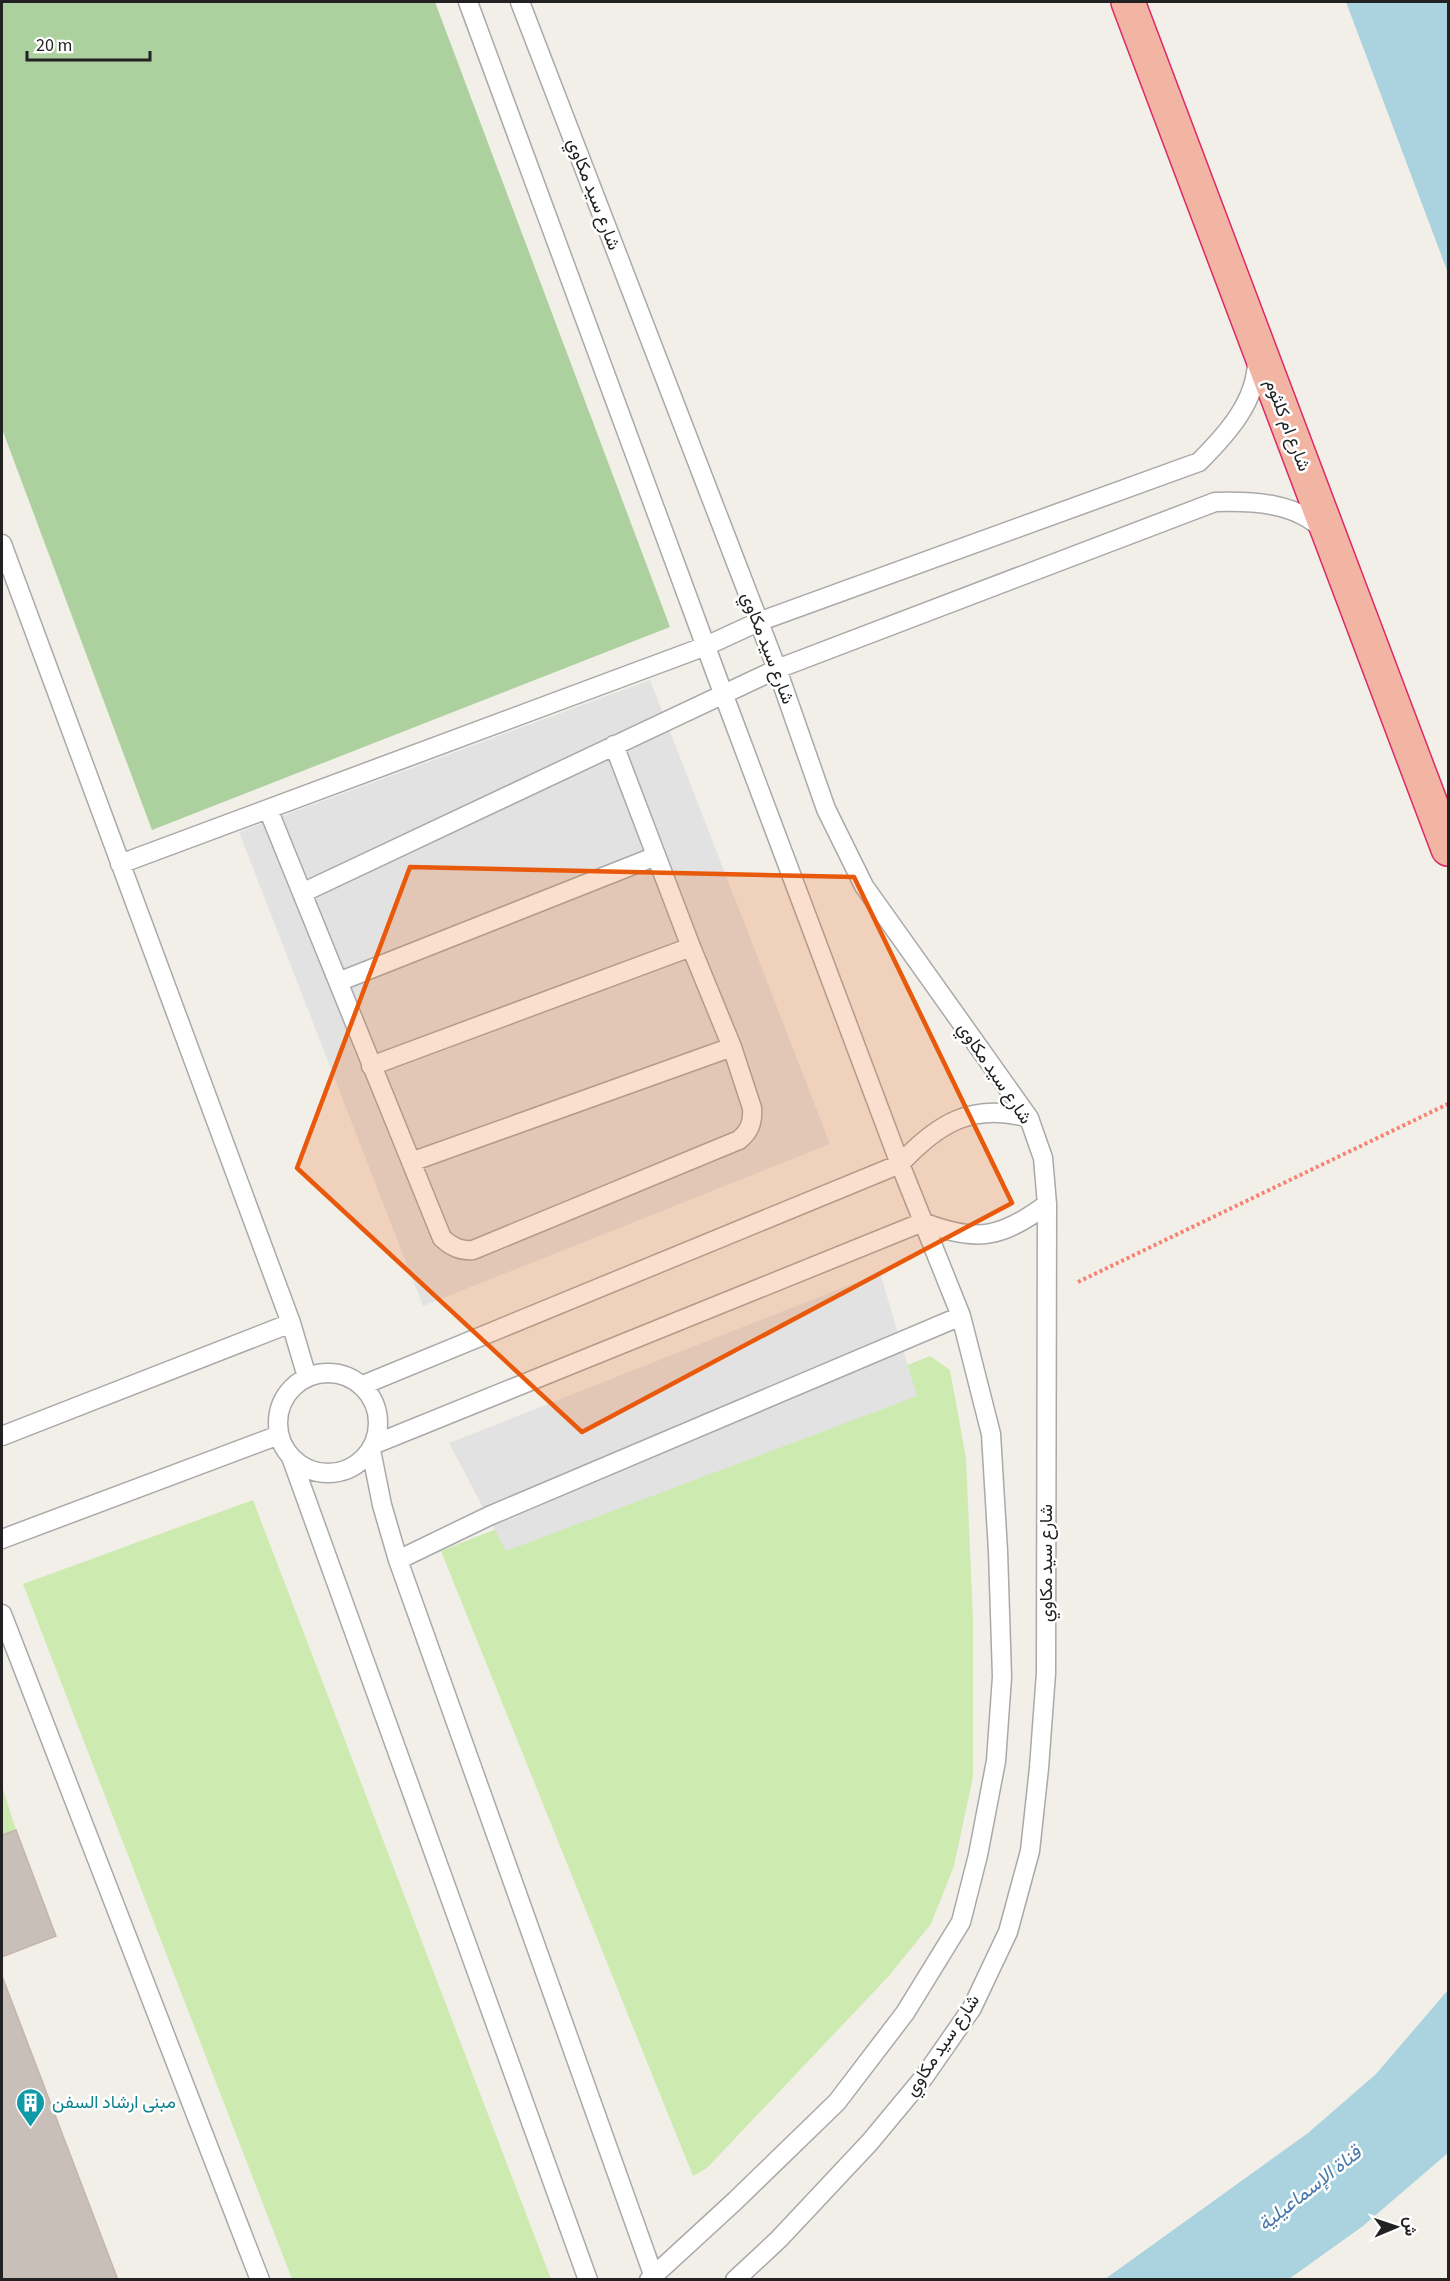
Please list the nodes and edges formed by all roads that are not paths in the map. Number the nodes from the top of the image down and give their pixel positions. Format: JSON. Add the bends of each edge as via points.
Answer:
{"nodes":[{"id":1,"x":468,"y":2,"type":"edge"},
{"id":2,"x":520,"y":2,"type":"edge"},
{"id":3,"x":1128,"y":2,"type":"edge"},
{"id":4,"x":1258,"y":346,"type":"junction"},
{"id":5,"x":1330,"y":537,"type":"junction"},
{"id":6,"x":2,"y":544,"type":"edge"},
{"id":7,"x":758,"y":622,"type":"junction"},
{"id":8,"x":706,"y":646,"type":"junction"},
{"id":9,"x":777,"y":669,"type":"junction"},
{"id":10,"x":723,"y":693,"type":"junction"},
{"id":11,"x":614,"y":745,"type":"junction"},
{"id":12,"x":268,"y":809,"type":"junction"},
{"id":13,"x":1449,"y":849,"type":"edge"},
{"id":14,"x":656,"y":856,"type":"junction"},
{"id":15,"x":120,"y":864,"type":"junction"},
{"id":16,"x":302,"y":893,"type":"junction"},
{"id":17,"x":691,"y":947,"type":"junction"},
{"id":18,"x":338,"y":982,"type":"junction"},
{"id":19,"x":732,"y":1047,"type":"junction"},
{"id":20,"x":371,"y":1066,"type":"junction"},
{"id":21,"x":1029,"y":1118,"type":"junction"},
{"id":22,"x":411,"y":1162,"type":"junction"},
{"id":23,"x":900,"y":1164,"type":"junction"},
{"id":24,"x":1047,"y":1204,"type":"junction"},
{"id":25,"x":923,"y":1222,"type":"junction"},
{"id":26,"x":962,"y":1316,"type":"junction"},
{"id":27,"x":291,"y":1323,"type":"junction"},
{"id":28,"x":307,"y":1377,"type":"junction"},
{"id":29,"x":363,"y":1385,"type":"junction"},
{"id":30,"x":279,"y":1435,"type":"junction"},
{"id":31,"x":2,"y":1436,"type":"edge"},
{"id":32,"x":373,"y":1447,"type":"junction"},
{"id":33,"x":291,"y":1457,"type":"junction"},
{"id":34,"x":2,"y":1539,"type":"edge"},
{"id":35,"x":398,"y":1560,"type":"junction"},
{"id":36,"x":2,"y":1614,"type":"edge"},
{"id":37,"x":653,"y":2278,"type":"edge"},
{"id":38,"x":260,"y":2280,"type":"edge"},
{"id":39,"x":588,"y":2280,"type":"edge"},
{"id":40,"x":735,"y":2280,"type":"edge"}],
"edges":[{"from":1,"to":8,"type":"lane"},
{"from":2,"to":7,"type":"lane","name":"شارع سيد مكاوي"},
{"from":3,"to":4,"type":"highway","name":"شارع ام كلثوم"},
{"from":4,"to":5,"type":"highway","name":"شارع ام كلثوم"},
{"from":4,"to":7,"type":"lane","via":[[1257,377],[1243,409],[1224,438],[1199,462]]},
{"from":5,"to":9,"type":"lane","via":[[1311,518],[1280,507],[1248,501],[1215,502]]},
{"from":5,"to":13,"type":"highway","name":"شارع ام كلثوم"},
{"from":6,"to":15,"type":"lane"},
{"from":7,"to":8,"type":"lane"},
{"from":7,"to":9,"type":"lane","name":"شارع سيد مكاوي"},
{"from":8,"to":10,"type":"lane"},
{"from":8,"to":12,"type":"lane"},
{"from":9,"to":10,"type":"lane"},
{"from":9,"to":21,"type":"lane","name":"شارع سيد مكاوي","via":[[826,809],[864,886]]},
{"from":10,"to":11,"type":"lane"},
{"from":10,"to":23,"type":"lane"},
{"from":11,"to":14,"type":"lane"},
{"from":11,"to":16,"type":"lane"},
{"from":12,"to":15,"type":"lane"},
{"from":12,"to":16,"type":"lane"},
{"from":14,"to":17,"type":"lane"},
{"from":14,"to":18,"type":"lane"},
{"from":15,"to":27,"type":"lane"},
{"from":16,"to":18,"type":"lane"},
{"from":17,"to":19,"type":"lane"},
{"from":17,"to":20,"type":"lane"},
{"from":18,"to":20,"type":"lane"},
{"from":19,"to":22,"type":"lane"},
{"from":19,"to":22,"type":"lane","via":[[753,1118],[739,1140],[481,1248],[465,1251],[441,1239]]},
{"from":20,"to":22,"type":"lane"},
{"from":21,"to":23,"type":"lane","via":[[1010,1112],[978,1113],[948,1123],[922,1140]]},
{"from":21,"to":24,"type":"lane","name":"شارع سيد مكاوي","via":[[1043,1158]]},
{"from":23,"to":25,"type":"lane"},
{"from":23,"to":29,"type":"lane"},
{"from":24,"to":25,"type":"lane","via":[[1004,1231],[976,1236],[949,1233]]},
{"from":24,"to":40,"type":"lane","name":"شارع سيد مكاوي","via":[[1046,1673],[1030,1851],[1008,1932],[972,2008],[924,2078],[870,2142]]},
{"from":25,"to":26,"type":"lane"},
{"from":25,"to":32,"type":"lane"},
{"from":26,"to":35,"type":"lane","via":[[489,1516]]},
{"from":26,"to":37,"type":"lane","via":[[991,1434],[1002,1677],[996,1761],[961,1922],[905,2013],[837,2102]]},
{"from":27,"to":28,"type":"lane"},
{"from":27,"to":31,"type":"lane"},
{"from":28,"to":29,"type":"lane","via":[[326,1372],[346,1375]]},
{"from":28,"to":30,"type":"lane","via":[[283,1401],[278,1417]]},
{"from":29,"to":32,"type":"lane","via":[[378,1413],[379,1429]]},
{"from":30,"to":33,"type":"lane"},
{"from":30,"to":34,"type":"lane"},
{"from":32,"to":33,"type":"lane","via":[[355,1466],[333,1474],[310,1470]]},
{"from":32,"to":35,"type":"lane","via":[[381,1505]]},
{"from":33,"to":39,"type":"lane"},
{"from":35,"to":37,"type":"lane"},
{"from":36,"to":38,"type":"lane"}]}
